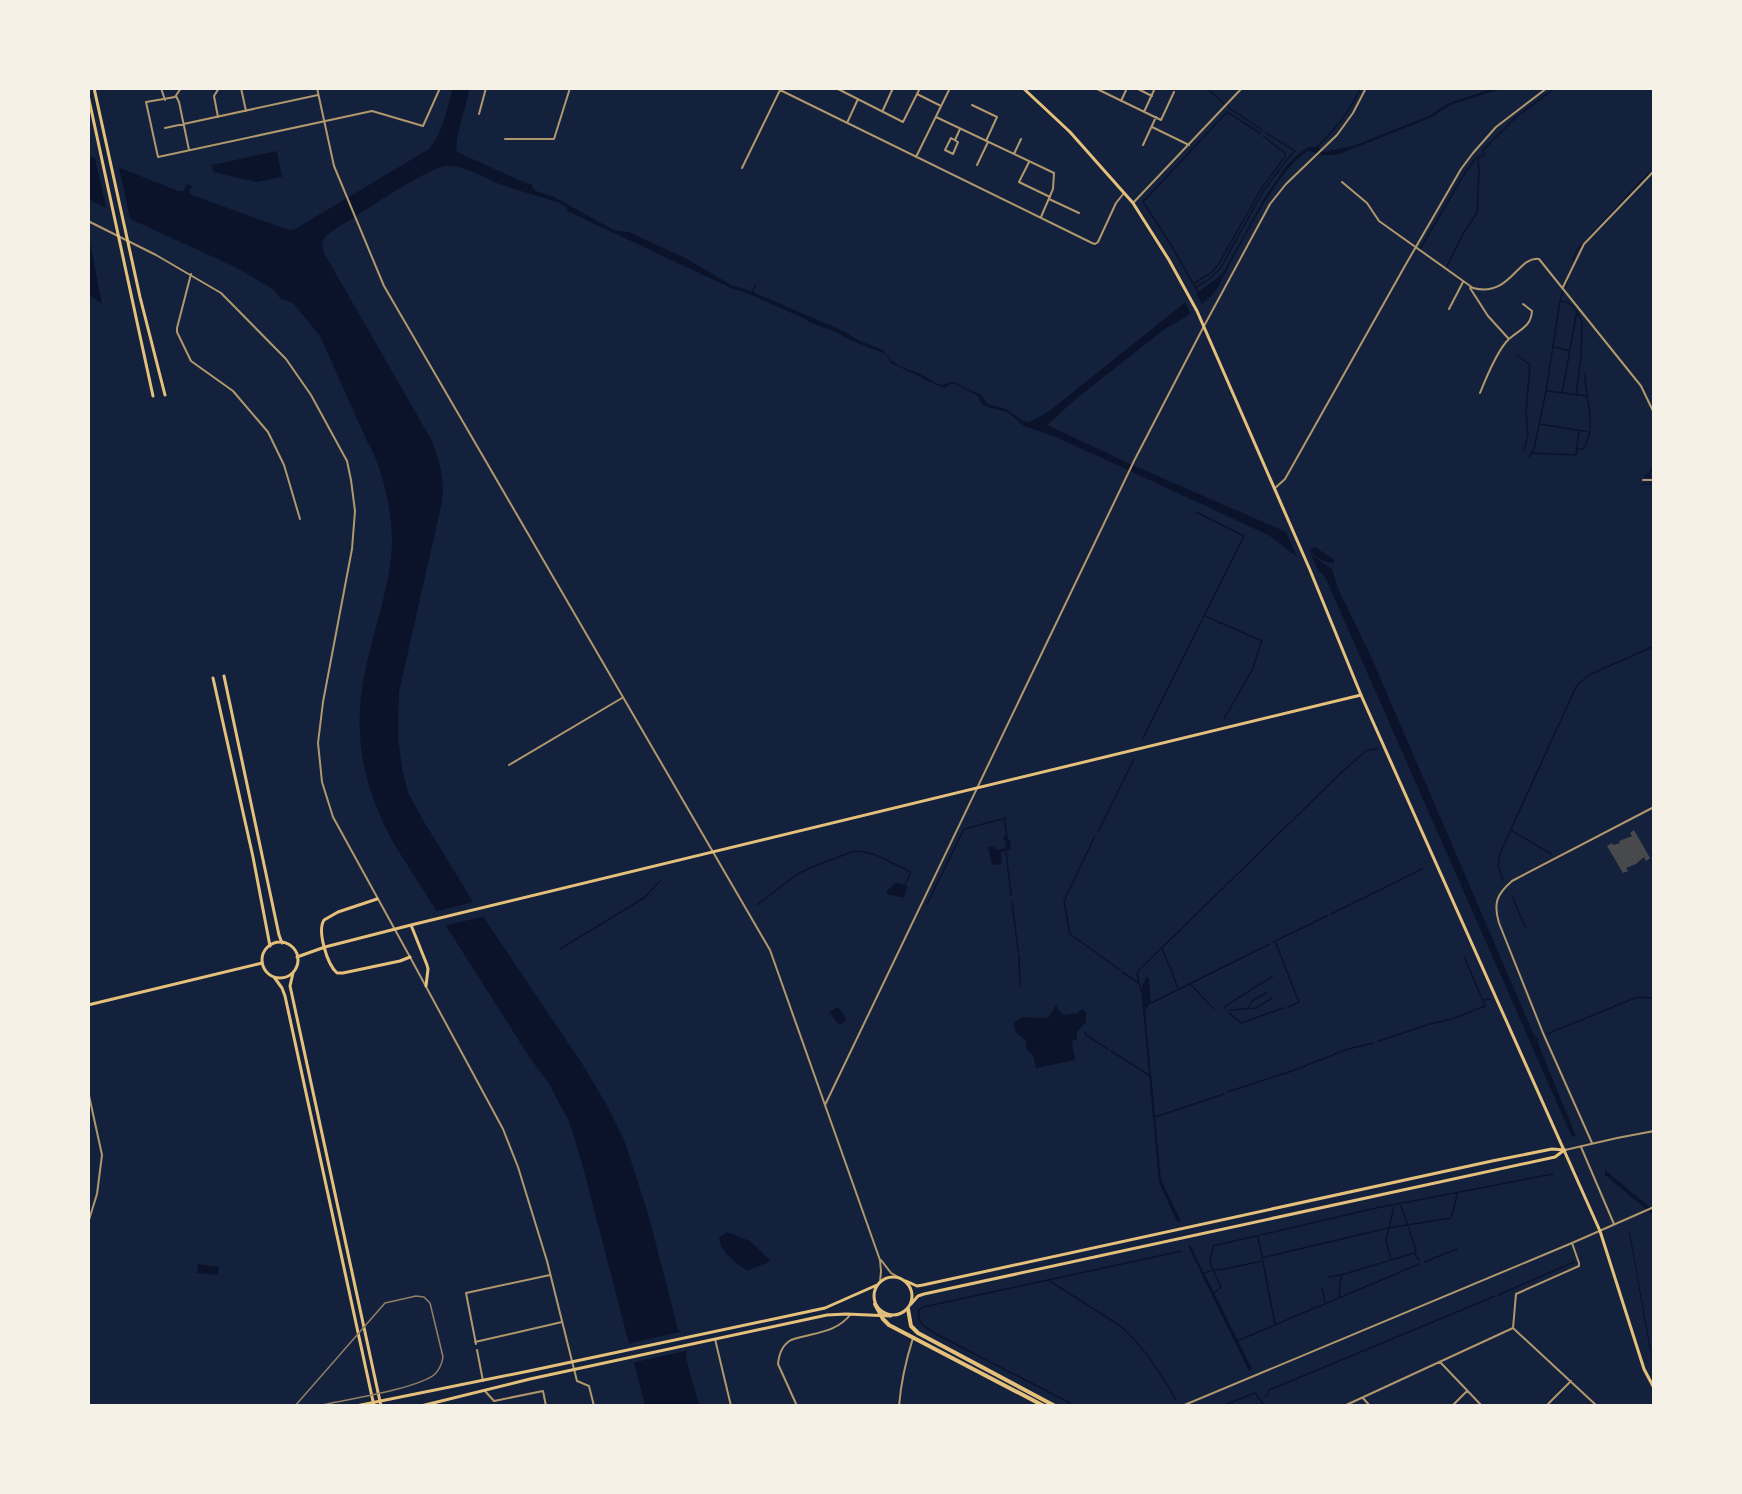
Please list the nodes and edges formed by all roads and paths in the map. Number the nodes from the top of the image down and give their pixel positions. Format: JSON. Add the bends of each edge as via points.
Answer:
{"nodes":[{"id":1,"x":94,"y":88,"type":"edge"},
{"id":2,"x":161,"y":88,"type":"edge"},
{"id":3,"x":181,"y":88,"type":"edge"},
{"id":4,"x":219,"y":88,"type":"edge"},
{"id":5,"x":241,"y":88,"type":"edge"},
{"id":6,"x":317,"y":88,"type":"edge"},
{"id":7,"x":440,"y":88,"type":"edge"},
{"id":8,"x":486,"y":88,"type":"edge"},
{"id":9,"x":570,"y":88,"type":"edge"},
{"id":10,"x":836,"y":88,"type":"edge"},
{"id":11,"x":893,"y":88,"type":"edge"},
{"id":12,"x":920,"y":88,"type":"edge"},
{"id":13,"x":950,"y":88,"type":"edge"},
{"id":14,"x":1023,"y":88,"type":"edge"},
{"id":15,"x":1095,"y":88,"type":"edge"},
{"id":16,"x":1127,"y":88,"type":"edge"},
{"id":17,"x":1136,"y":88,"type":"edge"},
{"id":18,"x":1155,"y":88,"type":"edge"},
{"id":19,"x":1242,"y":88,"type":"edge"},
{"id":20,"x":1366,"y":88,"type":"edge"},
{"id":21,"x":1547,"y":88,"type":"edge"},
{"id":22,"x":779,"y":89,"type":"edge"},
{"id":23,"x":842,"y":90,"type":"edge"},
{"id":24,"x":1174,"y":92,"type":"dead end"},
{"id":25,"x":917,"y":94,"type":"junction"},
{"id":26,"x":88,"y":95,"type":"edge"},
{"id":27,"x":318,"y":95,"type":"junction"},
{"id":28,"x":176,"y":96,"type":"junction"},
{"id":29,"x":1152,"y":96,"type":"junction"},
{"id":30,"x":858,"y":99,"type":"junction"},
{"id":31,"x":165,"y":100,"type":"junction"},
{"id":32,"x":1121,"y":101,"type":"junction"},
{"id":33,"x":972,"y":105,"type":"dead end"},
{"id":34,"x":941,"y":106,"type":"junction"},
{"id":35,"x":246,"y":111,"type":"junction"},
{"id":36,"x":882,"y":111,"type":"junction"},
{"id":37,"x":1144,"y":112,"type":"junction"},
{"id":38,"x":478,"y":114,"type":"dead end"},
{"id":39,"x":218,"y":117,"type":"junction"},
{"id":40,"x":936,"y":117,"type":"junction"},
{"id":41,"x":1156,"y":117,"type":"junction"},
{"id":42,"x":324,"y":122,"type":"junction"},
{"id":43,"x":847,"y":123,"type":"junction"},
{"id":44,"x":184,"y":124,"type":"junction"},
{"id":45,"x":1152,"y":127,"type":"junction"},
{"id":46,"x":165,"y":128,"type":"dead end"},
{"id":47,"x":960,"y":128,"type":"junction"},
{"id":48,"x":505,"y":139,"type":"dead end"},
{"id":49,"x":1021,"y":139,"type":"dead end"},
{"id":50,"x":955,"y":140,"type":"junction"},
{"id":51,"x":987,"y":141,"type":"junction"},
{"id":52,"x":1143,"y":145,"type":"dead end"},
{"id":53,"x":1189,"y":145,"type":"junction"},
{"id":54,"x":189,"y":150,"type":"junction"},
{"id":55,"x":1014,"y":154,"type":"junction"},
{"id":56,"x":916,"y":157,"type":"junction"},
{"id":57,"x":1029,"y":162,"type":"junction"},
{"id":58,"x":977,"y":165,"type":"dead end"},
{"id":59,"x":742,"y":168,"type":"dead end"},
{"id":60,"x":1653,"y":171,"type":"edge"},
{"id":61,"x":1342,"y":182,"type":"dead end"},
{"id":62,"x":1125,"y":193,"type":"junction"},
{"id":63,"x":1050,"y":198,"type":"junction"},
{"id":64,"x":1133,"y":203,"type":"junction"},
{"id":65,"x":1079,"y":213,"type":"dead end"},
{"id":66,"x":1040,"y":218,"type":"junction"},
{"id":67,"x":88,"y":221,"type":"edge"},
{"id":68,"x":1415,"y":247,"type":"junction"},
{"id":69,"x":191,"y":274,"type":"junction"},
{"id":70,"x":1463,"y":282,"type":"junction"},
{"id":71,"x":1469,"y":286,"type":"junction"},
{"id":72,"x":1563,"y":287,"type":"junction"},
{"id":73,"x":1523,"y":304,"type":"dead end"},
{"id":74,"x":1449,"y":309,"type":"dead end"},
{"id":75,"x":1204,"y":326,"type":"junction"},
{"id":76,"x":1509,"y":339,"type":"junction"},
{"id":77,"x":1480,"y":393,"type":"dead end"},
{"id":78,"x":165,"y":394,"type":"dead end"},
{"id":79,"x":153,"y":396,"type":"dead end"},
{"id":80,"x":1653,"y":413,"type":"edge"},
{"id":81,"x":1643,"y":480,"type":"dead end"},
{"id":82,"x":1653,"y":480,"type":"edge"},
{"id":83,"x":1274,"y":489,"type":"junction"},
{"id":84,"x":300,"y":519,"type":"dead end"},
{"id":85,"x":224,"y":676,"type":"dead end"},
{"id":86,"x":213,"y":678,"type":"dead end"},
{"id":87,"x":1361,"y":695,"type":"junction"},
{"id":88,"x":622,"y":698,"type":"junction"},
{"id":89,"x":509,"y":765,"type":"dead end"},
{"id":90,"x":1653,"y":807,"type":"edge"},
{"id":91,"x":713,"y":852,"type":"junction"},
{"id":92,"x":377,"y":898,"type":"junction"},
{"id":93,"x":411,"y":925,"type":"junction"},
{"id":94,"x":282,"y":943,"type":"junction"},
{"id":95,"x":270,"y":946,"type":"junction"},
{"id":96,"x":325,"y":947,"type":"junction"},
{"id":97,"x":297,"y":957,"type":"junction"},
{"id":98,"x":410,"y":957,"type":"junction"},
{"id":99,"x":262,"y":963,"type":"junction"},
{"id":100,"x":293,"y":973,"type":"junction"},
{"id":101,"x":274,"y":977,"type":"junction"},
{"id":102,"x":426,"y":986,"type":"junction"},
{"id":103,"x":88,"y":1005,"type":"edge"},
{"id":104,"x":88,"y":1091,"type":"edge"},
{"id":105,"x":825,"y":1104,"type":"junction"},
{"id":106,"x":1653,"y":1131,"type":"edge"},
{"id":107,"x":1592,"y":1143,"type":"junction"},
{"id":108,"x":1581,"y":1146,"type":"junction"},
{"id":109,"x":1565,"y":1150,"type":"junction"},
{"id":110,"x":1653,"y":1207,"type":"edge"},
{"id":111,"x":88,"y":1222,"type":"edge"},
{"id":112,"x":1614,"y":1224,"type":"junction"},
{"id":113,"x":1600,"y":1231,"type":"junction"},
{"id":114,"x":1572,"y":1243,"type":"junction"},
{"id":115,"x":880,"y":1260,"type":"junction"},
{"id":116,"x":550,"y":1275,"type":"junction"},
{"id":117,"x":900,"y":1278,"type":"junction"},
{"id":118,"x":906,"y":1281,"type":"junction"},
{"id":119,"x":878,"y":1284,"type":"junction"},
{"id":120,"x":875,"y":1304,"type":"junction"},
{"id":121,"x":911,"y":1304,"type":"junction"},
{"id":122,"x":908,"y":1309,"type":"junction"},
{"id":123,"x":851,"y":1314,"type":"junction"},
{"id":124,"x":880,"y":1315,"type":"junction"},
{"id":125,"x":891,"y":1316,"type":"junction"},
{"id":126,"x":562,"y":1322,"type":"junction"},
{"id":127,"x":1513,"y":1328,"type":"junction"},
{"id":128,"x":913,"y":1338,"type":"junction"},
{"id":129,"x":713,"y":1340,"type":"junction"},
{"id":130,"x":477,"y":1350,"type":"dead end"},
{"id":131,"x":1440,"y":1362,"type":"junction"},
{"id":132,"x":483,"y":1381,"type":"junction"},
{"id":133,"x":1571,"y":1381,"type":"junction"},
{"id":134,"x":1653,"y":1388,"type":"edge"},
{"id":135,"x":484,"y":1390,"type":"junction"},
{"id":136,"x":1467,"y":1391,"type":"junction"},
{"id":137,"x":1363,"y":1398,"type":"junction"},
{"id":138,"x":380,"y":1400,"type":"junction"},
{"id":139,"x":546,"y":1403,"type":"edge"},
{"id":140,"x":373,"y":1404,"type":"edge"},
{"id":141,"x":356,"y":1406,"type":"edge"},
{"id":142,"x":381,"y":1406,"type":"edge"},
{"id":143,"x":421,"y":1406,"type":"edge"},
{"id":144,"x":594,"y":1406,"type":"edge"},
{"id":145,"x":731,"y":1406,"type":"edge"},
{"id":146,"x":798,"y":1406,"type":"edge"},
{"id":147,"x":899,"y":1406,"type":"edge"},
{"id":148,"x":1044,"y":1406,"type":"edge"},
{"id":149,"x":1055,"y":1406,"type":"edge"},
{"id":150,"x":1182,"y":1406,"type":"edge"},
{"id":151,"x":1344,"y":1406,"type":"edge"},
{"id":152,"x":1370,"y":1406,"type":"edge"},
{"id":153,"x":1452,"y":1406,"type":"edge"},
{"id":154,"x":1482,"y":1406,"type":"edge"},
{"id":155,"x":1546,"y":1406,"type":"edge"},
{"id":156,"x":1597,"y":1406,"type":"edge"}],
"edges":[{"from":1,"to":78,"type":"main road"},
{"from":2,"to":31,"type":"street"},
{"from":3,"to":28,"type":"street"},
{"from":4,"to":39,"type":"street","via":[[214,96]]},
{"from":5,"to":35,"type":"street"},
{"from":6,"to":27,"type":"street"},
{"from":7,"to":42,"type":"street","via":[[423,126],[375,111]]},
{"from":8,"to":38,"type":"street"},
{"from":9,"to":48,"type":"street","via":[[554,139]]},
{"from":10,"to":23,"type":"street"},
{"from":11,"to":36,"type":"street"},
{"from":12,"to":25,"type":"street"},
{"from":13,"to":34,"type":"street"},
{"from":14,"to":62,"type":"main road","via":[[1070,132]]},
{"from":15,"to":32,"type":"street"},
{"from":16,"to":32,"type":"street"},
{"from":17,"to":29,"type":"street"},
{"from":18,"to":29,"type":"street"},
{"from":19,"to":53,"type":"street"},
{"from":20,"to":75,"type":"street","via":[[1337,135],[1270,204]]},
{"from":21,"to":68,"type":"street","via":[[1496,127],[1473,153]]},
{"from":22,"to":43,"type":"street"},
{"from":22,"to":59,"type":"street"},
{"from":23,"to":30,"type":"street"},
{"from":24,"to":41,"type":"street","via":[[1161,120]]},
{"from":25,"to":34,"type":"street"},
{"from":25,"to":36,"type":"street","via":[[903,122]]},
{"from":26,"to":79,"type":"main road"},
{"from":27,"to":35,"type":"street"},
{"from":27,"to":42,"type":"street"},
{"from":28,"to":31,"type":"street"},
{"from":28,"to":44,"type":"street"},
{"from":29,"to":37,"type":"street"},
{"from":30,"to":36,"type":"street"},
{"from":30,"to":43,"type":"street"},
{"from":31,"to":54,"type":"street","via":[[146,102],[158,157]]},
{"from":32,"to":37,"type":"street"},
{"from":33,"to":51,"type":"street","via":[[997,117]]},
{"from":34,"to":40,"type":"street"},
{"from":35,"to":39,"type":"street"},
{"from":37,"to":41,"type":"street"},
{"from":39,"to":44,"type":"street"},
{"from":40,"to":47,"type":"street"},
{"from":40,"to":56,"type":"street"},
{"from":41,"to":45,"type":"street"},
{"from":42,"to":54,"type":"street"},
{"from":42,"to":88,"type":"street","via":[[334,166],[384,286]]},
{"from":43,"to":56,"type":"street"},
{"from":44,"to":46,"type":"street"},
{"from":44,"to":54,"type":"street"},
{"from":45,"to":52,"type":"street"},
{"from":45,"to":53,"type":"street"},
{"from":47,"to":50,"type":"street"},
{"from":47,"to":51,"type":"street"},
{"from":49,"to":55,"type":"street"},
{"from":50,"to":50,"type":"street","via":[[958,142],[953,154],[945,150],[951,138]]},
{"from":51,"to":55,"type":"street"},
{"from":51,"to":58,"type":"street"},
{"from":53,"to":64,"type":"street"},
{"from":55,"to":57,"type":"street"},
{"from":56,"to":66,"type":"street"},
{"from":57,"to":63,"type":"street","via":[[1054,173]]},
{"from":57,"to":63,"type":"street","via":[[1019,182]]},
{"from":60,"to":72,"type":"street","via":[[1584,244]]},
{"from":61,"to":68,"type":"street","via":[[1367,203],[1379,221]]},
{"from":62,"to":64,"type":"main road"},
{"from":62,"to":66,"type":"street","via":[[1095,244]]},
{"from":63,"to":65,"type":"street"},
{"from":63,"to":66,"type":"street"},
{"from":64,"to":75,"type":"main road","via":[[1189,294]]},
{"from":67,"to":69,"type":"street"},
{"from":68,"to":70,"type":"street"},
{"from":68,"to":83,"type":"street","via":[[1285,479]]},
{"from":69,"to":84,"type":"street","via":[[177,328],[189,359],[233,391],[268,432],[284,465]]},
{"from":69,"to":92,"type":"street","via":[[220,293],[286,359],[311,395],[346,461],[355,524],[318,743],[322,782],[333,817]]},
{"from":70,"to":71,"type":"street"},
{"from":70,"to":74,"type":"street"},
{"from":71,"to":72,"type":"street","via":[[1484,290],[1497,287],[1535,258],[1544,263]]},
{"from":71,"to":76,"type":"street"},
{"from":72,"to":80,"type":"street","via":[[1641,386]]},
{"from":73,"to":76,"type":"street","via":[[1532,311],[1531,318],[1527,326]]},
{"from":75,"to":83,"type":"main road"},
{"from":75,"to":105,"type":"street","via":[[1129,471]]},
{"from":76,"to":77,"type":"street"},
{"from":81,"to":82,"type":"street"},
{"from":83,"to":87,"type":"main road"},
{"from":85,"to":94,"type":"main road"},
{"from":86,"to":95,"type":"main road"},
{"from":87,"to":91,"type":"main road"},
{"from":87,"to":109,"type":"main road"},
{"from":88,"to":89,"type":"street"},
{"from":88,"to":91,"type":"street"},
{"from":90,"to":107,"type":"street","via":[[1512,881],[1502,890],[1496,905],[1499,923]]},
{"from":91,"to":93,"type":"main road"},
{"from":91,"to":105,"type":"street","via":[[770,950]]},
{"from":92,"to":96,"type":"main road","via":[[324,920],[321,929]]},
{"from":92,"to":98,"type":"street"},
{"from":93,"to":96,"type":"main road"},
{"from":93,"to":102,"type":"main road","via":[[427,964]]},
{"from":94,"to":95,"type":"main road"},
{"from":94,"to":97,"type":"main road","via":[[292,947]]},
{"from":95,"to":99,"type":"main road","via":[[263,953]]},
{"from":96,"to":97,"type":"main road"},
{"from":96,"to":98,"type":"main road","via":[[329,964],[337,973]]},
{"from":97,"to":100,"type":"main road"},
{"from":98,"to":102,"type":"street"},
{"from":99,"to":101,"type":"main road"},
{"from":99,"to":103,"type":"main road"},
{"from":100,"to":101,"type":"main road","via":[[284,978]]},
{"from":100,"to":138,"type":"main road","via":[[290,986]]},
{"from":101,"to":140,"type":"main road","via":[[285,996]]},
{"from":102,"to":116,"type":"street","via":[[502,1129],[518,1167]]},
{"from":104,"to":111,"type":"street","via":[[102,1155],[98,1194]]},
{"from":105,"to":115,"type":"street"},
{"from":106,"to":107,"type":"street"},
{"from":107,"to":108,"type":"street"},
{"from":108,"to":109,"type":"street"},
{"from":108,"to":112,"type":"street"},
{"from":109,"to":113,"type":"main road"},
{"from":109,"to":118,"type":"main road","via":[[1502,1159],[923,1286]]},
{"from":109,"to":121,"type":"main road","via":[[1555,1157],[924,1294]]},
{"from":110,"to":112,"type":"street"},
{"from":112,"to":113,"type":"street"},
{"from":113,"to":114,"type":"street"},
{"from":113,"to":134,"type":"main road"},
{"from":114,"to":127,"type":"street","via":[[1578,1266],[1516,1294]]},
{"from":114,"to":150,"type":"street"},
{"from":115,"to":117,"type":"street"},
{"from":115,"to":119,"type":"street"},
{"from":116,"to":126,"type":"street"},
{"from":116,"to":126,"type":"street","via":[[466,1293],[475,1343]]},
{"from":117,"to":118,"type":"main road"},
{"from":117,"to":119,"type":"main road","via":[[889,1277]]},
{"from":118,"to":121,"type":"main road","via":[[912,1292]]},
{"from":119,"to":120,"type":"main road"},
{"from":119,"to":132,"type":"main road","via":[[825,1308]]},
{"from":120,"to":124,"type":"highway"},
{"from":120,"to":125,"type":"main road"},
{"from":121,"to":122,"type":"main road"},
{"from":122,"to":125,"type":"main road"},
{"from":122,"to":149,"type":"highway","via":[[911,1326],[918,1333]]},
{"from":123,"to":124,"type":"main road"},
{"from":123,"to":129,"type":"main road","via":[[827,1315]]},
{"from":123,"to":146,"type":"street","via":[[836,1328],[791,1340],[782,1348],[778,1364]]},
{"from":124,"to":125,"type":"main road"},
{"from":124,"to":128,"type":"highway","via":[[889,1325]]},
{"from":126,"to":144,"type":"street","via":[[578,1380],[589,1386]]},
{"from":127,"to":131,"type":"street"},
{"from":127,"to":133,"type":"street"},
{"from":128,"to":147,"type":"street"},
{"from":128,"to":148,"type":"highway"},
{"from":129,"to":135,"type":"main road"},
{"from":129,"to":145,"type":"street"},
{"from":130,"to":132,"type":"street"},
{"from":131,"to":136,"type":"street"},
{"from":131,"to":137,"type":"street"},
{"from":132,"to":138,"type":"main road"},
{"from":133,"to":155,"type":"street"},
{"from":133,"to":156,"type":"street"},
{"from":135,"to":139,"type":"street","via":[[494,1401],[543,1391]]},
{"from":135,"to":143,"type":"main road"},
{"from":136,"to":153,"type":"street"},
{"from":136,"to":154,"type":"street"},
{"from":137,"to":151,"type":"street"},
{"from":137,"to":152,"type":"street"},
{"from":138,"to":140,"type":"main road"},
{"from":138,"to":142,"type":"main road"},
{"from":140,"to":141,"type":"main road"}]}
